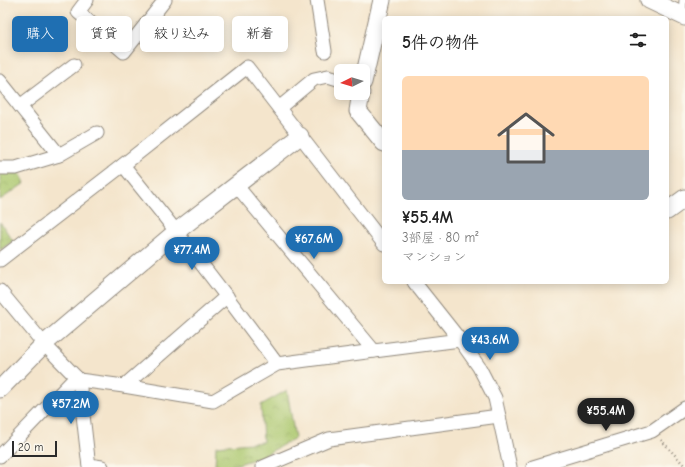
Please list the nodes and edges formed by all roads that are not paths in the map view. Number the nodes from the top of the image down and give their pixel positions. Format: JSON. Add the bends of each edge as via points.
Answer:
{"nodes":[{"id":1,"x":86,"y":0,"type":"edge"},
{"id":2,"x":165,"y":0,"type":"edge"},
{"id":3,"x":317,"y":0,"type":"edge"},
{"id":4,"x":382,"y":0,"type":"edge"},
{"id":5,"x":649,"y":0,"type":"edge"},
{"id":6,"x":683,"y":11,"type":"edge"},
{"id":7,"x":325,"y":51,"type":"dead end"},
{"id":8,"x":367,"y":64,"type":"edge"},
{"id":9,"x":74,"y":65,"type":"dead end"},
{"id":10,"x":334,"y":78,"type":"edge"},
{"id":11,"x":0,"y":81,"type":"edge"},
{"id":12,"x":360,"y":100,"type":"edge"},
{"id":13,"x":20,"y":106,"type":"junction"},
{"id":14,"x":279,"y":108,"type":"junction"},
{"id":15,"x":97,"y":133,"type":"dead end"},
{"id":16,"x":300,"y":136,"type":"junction"},
{"id":17,"x":382,"y":141,"type":"edge"},
{"id":18,"x":59,"y":155,"type":"junction"},
{"id":19,"x":123,"y":165,"type":"junction"},
{"id":20,"x":0,"y":168,"type":"edge"},
{"id":21,"x":236,"y":185,"type":"junction"},
{"id":22,"x":685,"y":198,"type":"edge"},
{"id":23,"x":669,"y":210,"type":"edge"},
{"id":24,"x":177,"y":231,"type":"junction"},
{"id":25,"x":382,"y":241,"type":"edge"},
{"id":26,"x":0,"y":260,"type":"edge"},
{"id":27,"x":416,"y":284,"type":"edge"},
{"id":28,"x":0,"y":291,"type":"edge"},
{"id":29,"x":227,"y":296,"type":"junction"},
{"id":30,"x":460,"y":340,"type":"junction"},
{"id":31,"x":44,"y":344,"type":"junction"},
{"id":32,"x":374,"y":351,"type":"junction"},
{"id":33,"x":277,"y":364,"type":"junction"},
{"id":34,"x":77,"y":378,"type":"junction"},
{"id":35,"x":124,"y":386,"type":"junction"},
{"id":36,"x":0,"y":389,"type":"edge"},
{"id":37,"x":685,"y":408,"type":"edge"},
{"id":38,"x":499,"y":416,"type":"junction"},
{"id":39,"x":0,"y":456,"type":"edge"},
{"id":40,"x":89,"y":466,"type":"edge"},
{"id":41,"x":102,"y":467,"type":"edge"},
{"id":42,"x":263,"y":467,"type":"edge"},
{"id":43,"x":510,"y":467,"type":"edge"},
{"id":44,"x":533,"y":467,"type":"edge"}],
"edges":[{"from":1,"to":2,"type":"street","via":[[78,12],[124,52]]},
{"from":3,"to":7,"type":"street"},
{"from":4,"to":8,"type":"street"},
{"from":5,"to":6,"type":"street"},
{"from":9,"to":13,"type":"street"},
{"from":10,"to":14,"type":"street","via":[[328,76],[314,79]]},
{"from":11,"to":13,"type":"street"},
{"from":12,"to":17,"type":"street","via":[[358,111]]},
{"from":13,"to":18,"type":"street"},
{"from":14,"to":16,"type":"street"},
{"from":14,"to":19,"type":"street","via":[[247,67]]},
{"from":15,"to":18,"type":"street"},
{"from":16,"to":21,"type":"street"},
{"from":16,"to":25,"type":"street"},
{"from":18,"to":20,"type":"street","via":[[16,168]]},
{"from":19,"to":24,"type":"street"},
{"from":19,"to":26,"type":"street"},
{"from":21,"to":24,"type":"street"},
{"from":21,"to":32,"type":"street"},
{"from":22,"to":23,"type":"street"},
{"from":24,"to":29,"type":"street"},
{"from":24,"to":31,"type":"street"},
{"from":27,"to":30,"type":"street"},
{"from":28,"to":31,"type":"street"},
{"from":29,"to":33,"type":"street"},
{"from":29,"to":35,"type":"street"},
{"from":30,"to":32,"type":"street"},
{"from":30,"to":38,"type":"street","via":[[495,398]]},
{"from":31,"to":34,"type":"street"},
{"from":31,"to":36,"type":"street"},
{"from":32,"to":33,"type":"street"},
{"from":33,"to":35,"type":"street","via":[[213,401]]},
{"from":34,"to":35,"type":"street"},
{"from":34,"to":39,"type":"street"},
{"from":34,"to":40,"type":"street"},
{"from":37,"to":44,"type":"street","via":[[652,431]]},
{"from":38,"to":42,"type":"street","via":[[329,439]]},
{"from":38,"to":43,"type":"street"},
{"from":40,"to":41,"type":"street"}]}
